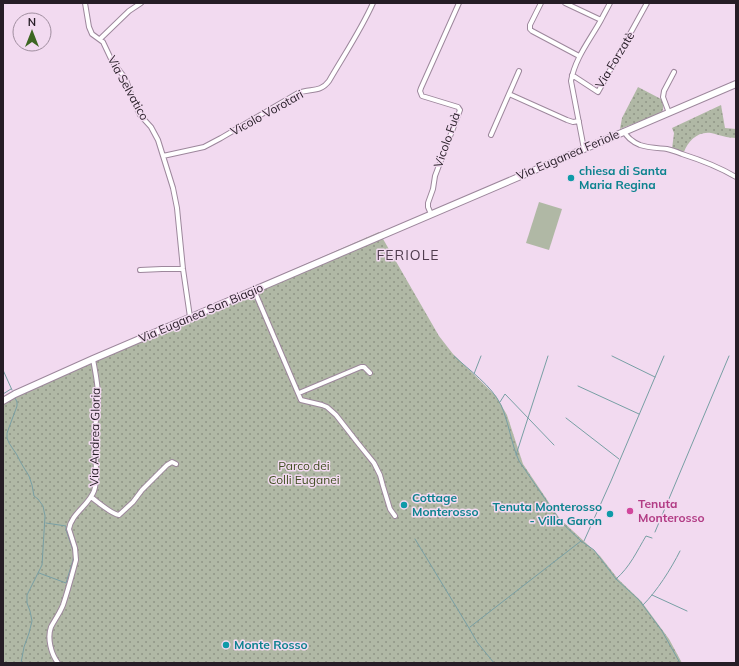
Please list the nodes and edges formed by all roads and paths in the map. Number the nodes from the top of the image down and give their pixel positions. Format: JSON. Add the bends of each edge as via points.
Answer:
{"nodes":[{"id":1,"x":85,"y":3,"type":"edge"},
{"id":2,"x":141,"y":3,"type":"edge"},
{"id":3,"x":373,"y":3,"type":"edge"},
{"id":4,"x":460,"y":3,"type":"edge"},
{"id":5,"x":541,"y":3,"type":"edge"},
{"id":6,"x":565,"y":3,"type":"edge"},
{"id":7,"x":610,"y":3,"type":"edge"},
{"id":8,"x":647,"y":3,"type":"edge"},
{"id":9,"x":601,"y":20,"type":"junction"},
{"id":10,"x":100,"y":39,"type":"junction"},
{"id":11,"x":579,"y":56,"type":"junction"},
{"id":12,"x":519,"y":71,"type":"dead end"},
{"id":13,"x":674,"y":72,"type":"dead end"},
{"id":14,"x":572,"y":75,"type":"junction"},
{"id":15,"x":736,"y":84,"type":"edge"},
{"id":16,"x":510,"y":94,"type":"junction"},
{"id":17,"x":669,"y":113,"type":"junction"},
{"id":18,"x":579,"y":121,"type":"junction"},
{"id":19,"x":624,"y":131,"type":"junction"},
{"id":20,"x":492,"y":135,"type":"dead end"},
{"id":21,"x":584,"y":148,"type":"junction"},
{"id":22,"x":163,"y":156,"type":"junction"},
{"id":23,"x":736,"y":177,"type":"edge"},
{"id":24,"x":431,"y":214,"type":"junction"},
{"id":25,"x":401,"y":227,"type":"joint"},
{"id":26,"x":183,"y":269,"type":"junction"},
{"id":27,"x":140,"y":270,"type":"dead end"},
{"id":28,"x":254,"y":290,"type":"junction"},
{"id":29,"x":190,"y":317,"type":"junction"},
{"id":30,"x":93,"y":359,"type":"junction"},
{"id":31,"x":370,"y":373,"type":"dead end"},
{"id":32,"x":299,"y":393,"type":"junction"},
{"id":33,"x":3,"y":401,"type":"edge"},
{"id":34,"x":176,"y":464,"type":"dead end"},
{"id":35,"x":91,"y":497,"type":"junction"},
{"id":36,"x":395,"y":516,"type":"dead end"},
{"id":37,"x":58,"y":663,"type":"edge"}],
"edges":[{"from":1,"to":10,"type":"street","name":"Via Selvatico","via":[[89,27],[92,34]]},
{"from":2,"to":10,"type":"street"},
{"from":3,"to":22,"type":"street","name":"Vicolo Vorotari","via":[[354,41],[322,88],[298,93],[204,147]]},
{"from":4,"to":24,"type":"street","name":"Vicolo Fuà","via":[[420,92],[422,96],[458,107],[460,110],[435,176],[428,203]]},
{"from":5,"to":11,"type":"street","via":[[530,26],[532,32]]},
{"from":6,"to":9,"type":"street"},
{"from":7,"to":9,"type":"street"},
{"from":8,"to":14,"type":"street","name":"Via Forzatè","via":[[598,92]]},
{"from":9,"to":11,"type":"street"},
{"from":10,"to":22,"type":"street","name":"Via Selvatico","via":[[126,80],[135,105],[155,134]]},
{"from":11,"to":14,"type":"street"},
{"from":12,"to":16,"type":"street"},
{"from":13,"to":17,"type":"street","via":[[663,97]]},
{"from":14,"to":18,"type":"street"},
{"from":15,"to":17,"type":"main road","name":"Via Euganea Feriole"},
{"from":16,"to":18,"type":"street","via":[[567,120]]},
{"from":16,"to":20,"type":"street"},
{"from":17,"to":19,"type":"main road","name":"Via Euganea Feriole"},
{"from":18,"to":21,"type":"street"},
{"from":19,"to":21,"type":"main road","name":"Via Euganea Feriole"},
{"from":19,"to":23,"type":"street","via":[[632,142],[639,145],[668,149],[706,162]]},
{"from":21,"to":24,"type":"main road","name":"Via Euganea Feriole"},
{"from":22,"to":26,"type":"street","name":"Via Selvatico","via":[[177,208]]},
{"from":24,"to":25,"type":"main road","name":"Via Euganea Feriole"},
{"from":25,"to":28,"type":"main road","name":"Via Euganea San Biagio"},
{"from":26,"to":27,"type":"street"},
{"from":26,"to":29,"type":"street","name":"Via Selvatico"},
{"from":28,"to":29,"type":"main road","name":"Via Euganea San Biagio"},
{"from":28,"to":32,"type":"street"},
{"from":29,"to":30,"type":"main road","name":"Via Euganea San Biagio"},
{"from":30,"to":33,"type":"main road","name":"Via Euganea San Biagio"},
{"from":30,"to":35,"type":"street","name":"Via Andrea Gloria","via":[[98,394],[94,440],[96,484]]},
{"from":31,"to":32,"type":"street","via":[[364,367],[360,367]]},
{"from":32,"to":36,"type":"street","via":[[301,400],[327,407],[336,415],[374,463],[390,509]]},
{"from":34,"to":35,"type":"street","name":"Via Andrea Gloria","via":[[172,462],[167,465],[119,515]]},
{"from":35,"to":37,"type":"street","via":[[69,526],[76,548],[76,560],[62,606],[50,634],[53,654]]}]}
